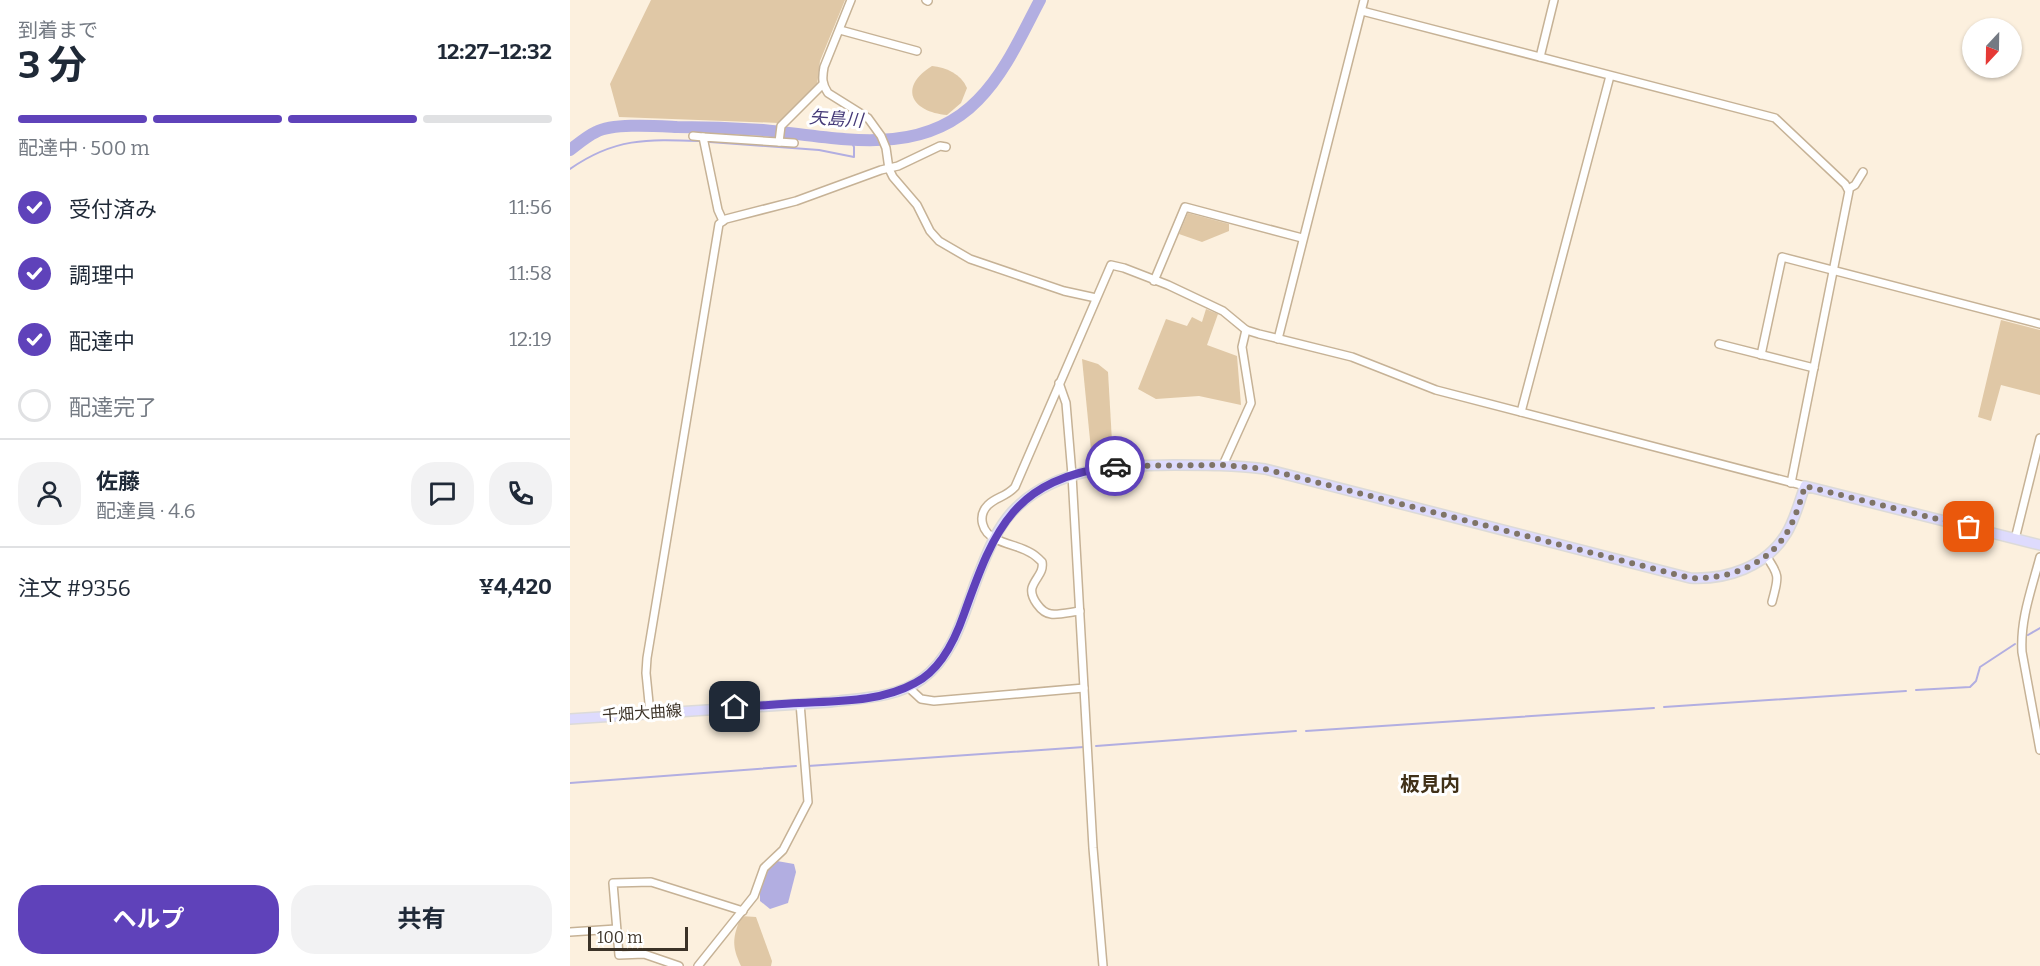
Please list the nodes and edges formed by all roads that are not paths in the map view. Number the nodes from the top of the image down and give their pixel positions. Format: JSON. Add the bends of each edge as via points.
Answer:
{"nodes":[{"id":1,"x":851,"y":0,"type":"edge"},
{"id":2,"x":1364,"y":0,"type":"edge"},
{"id":3,"x":1554,"y":0,"type":"edge"},
{"id":4,"x":1362,"y":10,"type":"junction"},
{"id":5,"x":840,"y":30,"type":"junction"},
{"id":6,"x":917,"y":51,"type":"dead end"},
{"id":7,"x":1540,"y":57,"type":"junction"},
{"id":8,"x":1610,"y":75,"type":"junction"},
{"id":9,"x":823,"y":84,"type":"junction"},
{"id":10,"x":693,"y":136,"type":"dead end"},
{"id":11,"x":703,"y":137,"type":"junction"},
{"id":12,"x":779,"y":142,"type":"junction"},
{"id":13,"x":794,"y":143,"type":"dead end"},
{"id":14,"x":946,"y":147,"type":"dead end"},
{"id":15,"x":889,"y":169,"type":"junction"},
{"id":16,"x":1863,"y":172,"type":"dead end"},
{"id":17,"x":1848,"y":189,"type":"junction"},
{"id":18,"x":723,"y":221,"type":"junction"},
{"id":19,"x":1302,"y":238,"type":"junction"},
{"id":20,"x":1833,"y":271,"type":"junction"},
{"id":21,"x":1154,"y":281,"type":"junction"},
{"id":22,"x":1096,"y":298,"type":"junction"},
{"id":23,"x":2040,"y":324,"type":"edge"},
{"id":24,"x":1246,"y":330,"type":"junction"},
{"id":25,"x":1278,"y":339,"type":"junction"},
{"id":26,"x":1719,"y":344,"type":"dead end"},
{"id":27,"x":1761,"y":355,"type":"junction"},
{"id":28,"x":1814,"y":368,"type":"junction"},
{"id":29,"x":1059,"y":383,"type":"junction"},
{"id":30,"x":1521,"y":412,"type":"junction"},
{"id":31,"x":2040,"y":438,"type":"edge"},
{"id":32,"x":1223,"y":465,"type":"junction"},
{"id":33,"x":1072,"y":476,"type":"junction"},
{"id":34,"x":1791,"y":483,"type":"junction"},
{"id":35,"x":1805,"y":486,"type":"junction"},
{"id":36,"x":994,"y":539,"type":"junction"},
{"id":37,"x":2015,"y":539,"type":"junction"},
{"id":38,"x":2040,"y":546,"type":"edge"},
{"id":39,"x":1766,"y":556,"type":"junction"},
{"id":40,"x":2040,"y":557,"type":"edge"},
{"id":41,"x":1772,"y":602,"type":"dead end"},
{"id":42,"x":1080,"y":611,"type":"junction"},
{"id":43,"x":908,"y":687,"type":"junction"},
{"id":44,"x":1084,"y":688,"type":"junction"},
{"id":45,"x":800,"y":703,"type":"junction"},
{"id":46,"x":650,"y":712,"type":"junction"},
{"id":47,"x":570,"y":719,"type":"edge"},
{"id":48,"x":2040,"y":750,"type":"edge"},
{"id":49,"x":743,"y":911,"type":"junction"},
{"id":50,"x":616,"y":929,"type":"junction"},
{"id":51,"x":570,"y":932,"type":"edge"},
{"id":52,"x":678,"y":966,"type":"edge"},
{"id":53,"x":698,"y":966,"type":"edge"},
{"id":54,"x":1103,"y":966,"type":"edge"}],
"edges":[{"from":1,"to":5,"type":"street"},
{"from":2,"to":4,"type":"street"},
{"from":3,"to":7,"type":"street"},
{"from":4,"to":7,"type":"street"},
{"from":4,"to":19,"type":"street"},
{"from":5,"to":6,"type":"street"},
{"from":5,"to":9,"type":"street","via":[[824,68]]},
{"from":7,"to":8,"type":"street"},
{"from":8,"to":17,"type":"street","via":[[1775,118]]},
{"from":8,"to":30,"type":"street"},
{"from":9,"to":12,"type":"street","via":[[780,128]]},
{"from":9,"to":15,"type":"street","via":[[828,93],[868,118],[886,148]]},
{"from":10,"to":11,"type":"street"},
{"from":11,"to":12,"type":"street"},
{"from":11,"to":18,"type":"street"},
{"from":12,"to":13,"type":"street"},
{"from":14,"to":15,"type":"street","via":[[940,146]]},
{"from":15,"to":18,"type":"street"},
{"from":15,"to":22,"type":"street","via":[[917,205],[934,236],[958,253],[1064,291]]},
{"from":16,"to":17,"type":"street","via":[[1856,185]]},
{"from":17,"to":20,"type":"street"},
{"from":18,"to":46,"type":"street","via":[[718,228],[647,658]]},
{"from":19,"to":21,"type":"street","via":[[1185,207]]},
{"from":19,"to":25,"type":"street"},
{"from":20,"to":23,"type":"street"},
{"from":20,"to":27,"type":"street","via":[[1782,257]]},
{"from":20,"to":28,"type":"street"},
{"from":21,"to":22,"type":"street","via":[[1111,265]]},
{"from":21,"to":24,"type":"street","via":[[1223,311]]},
{"from":22,"to":29,"type":"street"},
{"from":24,"to":25,"type":"street"},
{"from":24,"to":32,"type":"street","via":[[1242,346],[1251,403]]},
{"from":25,"to":30,"type":"street","via":[[1352,357],[1436,390]]},
{"from":26,"to":27,"type":"street"},
{"from":27,"to":28,"type":"street"},
{"from":28,"to":34,"type":"street"},
{"from":29,"to":33,"type":"street","via":[[1066,404]]},
{"from":29,"to":36,"type":"street","via":[[1015,487],[983,511],[982,526]]},
{"from":30,"to":34,"type":"street"},
{"from":31,"to":37,"type":"street"},
{"from":32,"to":33,"type":"main road","name":"千畑大曲線","via":[[1124,465]]},
{"from":32,"to":39,"type":"main road","name":"千畑大曲線","via":[[1265,469],[1690,578],[1725,576]]},
{"from":33,"to":36,"type":"main road","name":"千畑大曲線","via":[[1021,504]]},
{"from":33,"to":42,"type":"street"},
{"from":34,"to":35,"type":"street"},
{"from":35,"to":37,"type":"main road"},
{"from":35,"to":39,"type":"main road","name":"千畑大曲線","via":[[1787,533]]},
{"from":36,"to":42,"type":"street","via":[[1011,543],[1042,562],[1032,592],[1035,602],[1046,612]]},
{"from":36,"to":43,"type":"main road","name":"千畑大曲線","via":[[948,650],[933,670]]},
{"from":37,"to":38,"type":"main road"},
{"from":39,"to":41,"type":"street","via":[[1778,578]]},
{"from":40,"to":48,"type":"street","via":[[2021,639]]},
{"from":42,"to":44,"type":"street"},
{"from":43,"to":44,"type":"street","via":[[921,699],[933,701]]},
{"from":43,"to":45,"type":"main road","name":"千畑大曲線","via":[[870,697]]},
{"from":44,"to":54,"type":"street"},
{"from":45,"to":46,"type":"main road","name":"千畑大曲線"},
{"from":45,"to":49,"type":"street","via":[[808,802],[783,850],[764,868],[754,896]]},
{"from":46,"to":47,"type":"main road","name":"千畑大曲線"},
{"from":49,"to":50,"type":"street","via":[[651,882],[613,882]]},
{"from":49,"to":53,"type":"street"},
{"from":50,"to":51,"type":"street"},
{"from":50,"to":52,"type":"street","via":[[619,955],[644,954]]}]}
